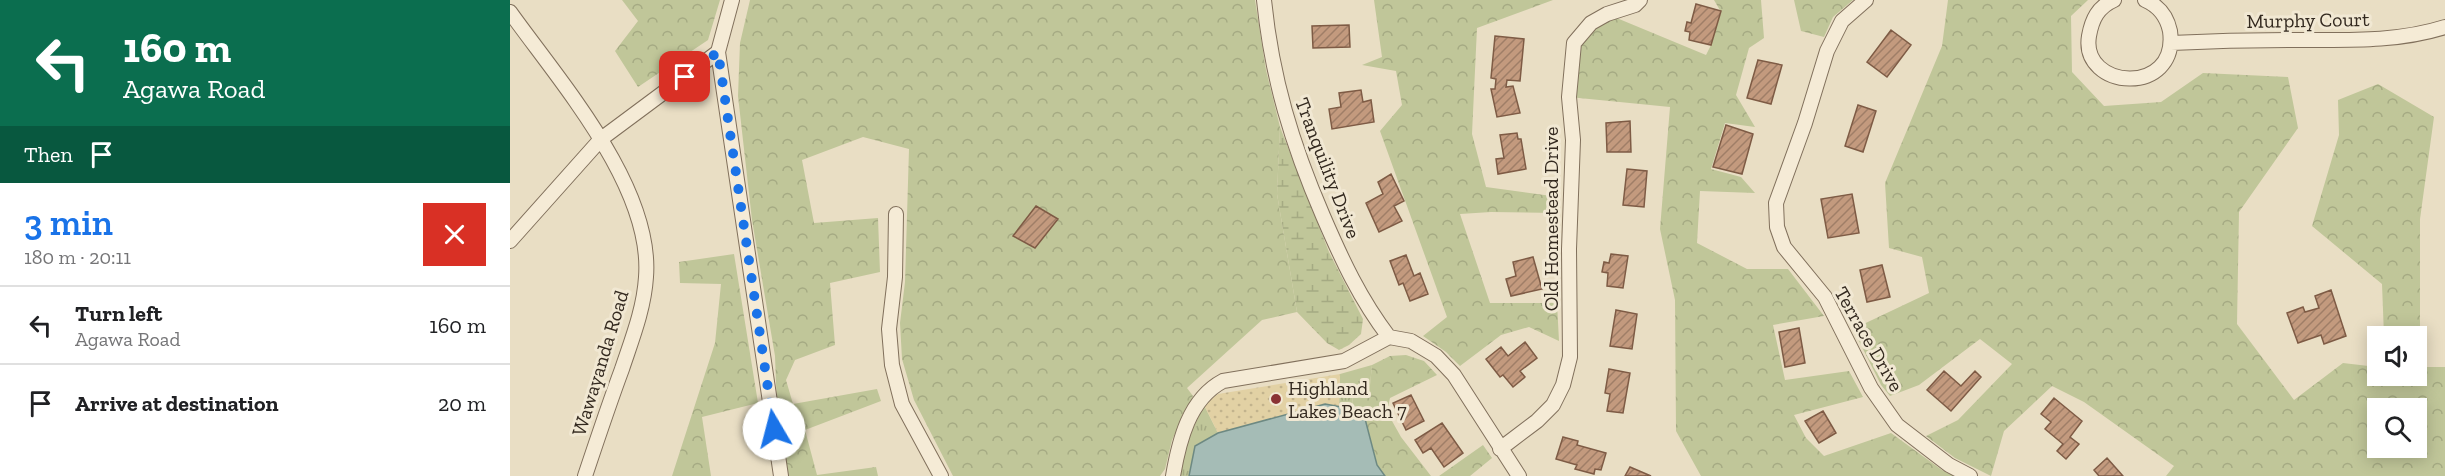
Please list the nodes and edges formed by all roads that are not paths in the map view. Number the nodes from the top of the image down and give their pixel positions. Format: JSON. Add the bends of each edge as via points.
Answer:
{"nodes":[{"id":1,"x":732,"y":0,"type":"edge"},
{"id":2,"x":1264,"y":0,"type":"edge"},
{"id":3,"x":1640,"y":0,"type":"edge"},
{"id":4,"x":1866,"y":0,"type":"edge"},
{"id":5,"x":2114,"y":0,"type":"edge"},
{"id":6,"x":2145,"y":0,"type":"edge"},
{"id":7,"x":510,"y":12,"type":"edge"},
{"id":8,"x":2445,"y":27,"type":"edge"},
{"id":9,"x":2171,"y":43,"type":"junction"},
{"id":10,"x":718,"y":52,"type":"junction"},
{"id":11,"x":601,"y":138,"type":"junction"},
{"id":12,"x":896,"y":214,"type":"dead end"},
{"id":13,"x":510,"y":241,"type":"edge"},
{"id":14,"x":1389,"y":337,"type":"junction"},
{"id":15,"x":1500,"y":449,"type":"junction"},
{"id":16,"x":585,"y":476,"type":"edge"},
{"id":17,"x":781,"y":476,"type":"edge"},
{"id":18,"x":941,"y":476,"type":"edge"},
{"id":19,"x":1173,"y":476,"type":"edge"},
{"id":20,"x":1519,"y":476,"type":"edge"},
{"id":21,"x":1970,"y":476,"type":"edge"}],
"edges":[{"from":1,"to":10,"type":"street"},
{"from":2,"to":14,"type":"street","name":"Tranquility Drive","via":[[1273,68],[1287,124],[1337,248],[1367,308]]},
{"from":3,"to":15,"type":"street","name":"Old Homestead Drive","via":[[1591,23],[1574,43],[1569,97],[1573,140],[1570,357],[1553,405]]},
{"from":4,"to":21,"type":"street","name":"Terrace Drive","via":[[1842,21],[1827,51],[1776,203],[1777,227],[1784,248],[1825,297],[1871,388],[1897,425],[1949,465]]},
{"from":5,"to":9,"type":"street","via":[[2100,9],[2092,22],[2088,42],[2100,68],[2112,76],[2132,80],[2146,77],[2167,57]]},
{"from":6,"to":9,"type":"street","via":[[2160,9],[2168,21]]},
{"from":7,"to":11,"type":"street","name":"Wawayanda Road"},
{"from":8,"to":9,"type":"street","name":"Murphy Court","via":[[2343,41]]},
{"from":10,"to":11,"type":"street"},
{"from":10,"to":17,"type":"street"},
{"from":11,"to":13,"type":"street"},
{"from":11,"to":16,"type":"street","name":"Wawayanda Road","via":[[625,182],[642,227],[646,275],[641,313]]},
{"from":12,"to":18,"type":"street","via":[[895,277],[888,329],[892,365],[902,404]]},
{"from":14,"to":15,"type":"street","via":[[1411,341],[1436,356],[1454,375]]},
{"from":14,"to":19,"type":"street","via":[[1344,361],[1223,381],[1210,388],[1178,443]]},
{"from":15,"to":20,"type":"street"}]}
